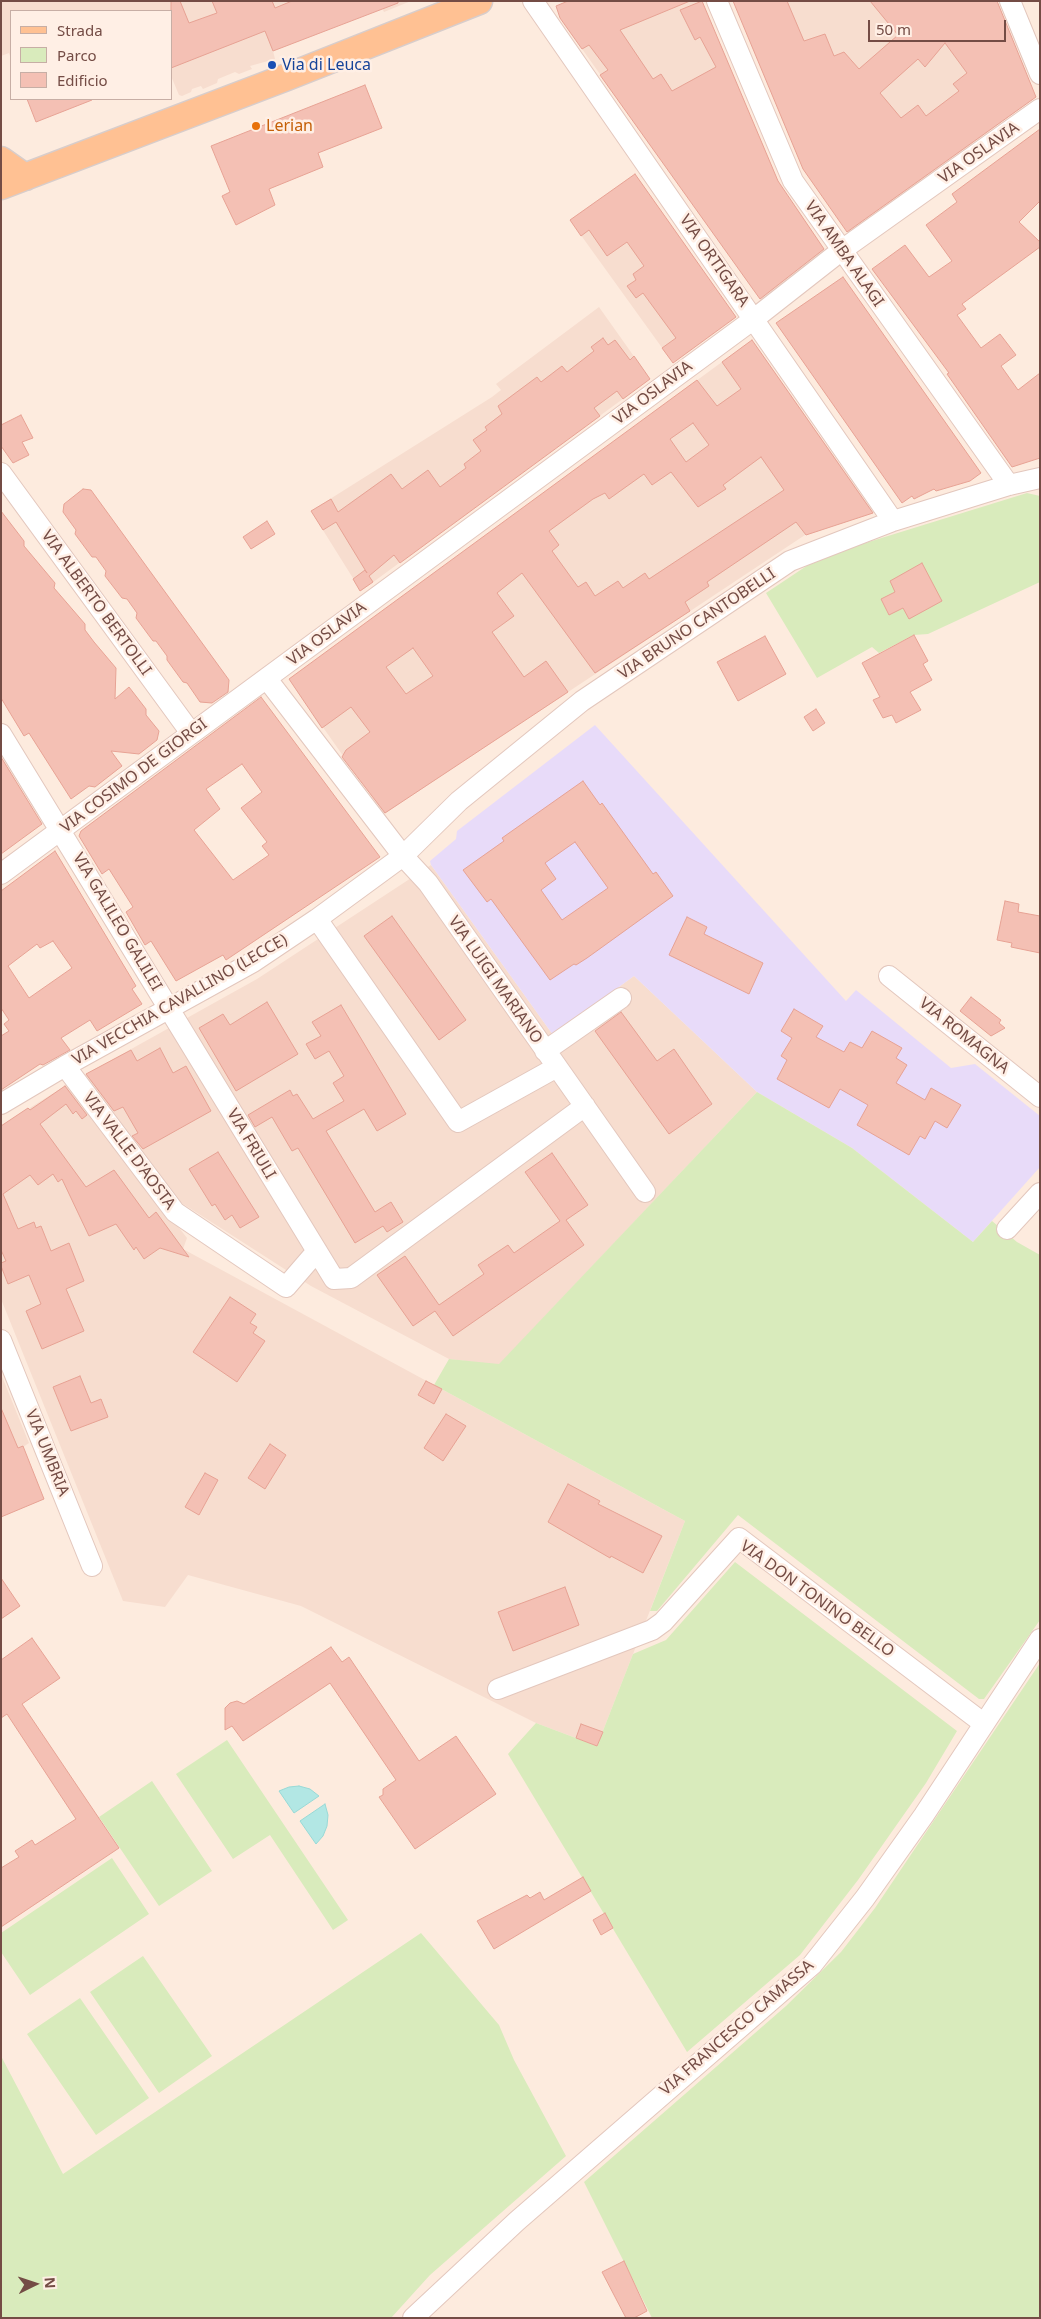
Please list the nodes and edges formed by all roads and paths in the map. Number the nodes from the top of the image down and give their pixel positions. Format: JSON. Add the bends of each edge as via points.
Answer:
{"nodes":[{"id":1,"x":479,"y":1,"type":"edge"},
{"id":2,"x":533,"y":1,"type":"edge"},
{"id":3,"x":717,"y":1,"type":"edge"},
{"id":4,"x":1010,"y":1,"type":"edge"},
{"id":5,"x":1040,"y":74,"type":"edge"},
{"id":6,"x":1040,"y":109,"type":"edge"},
{"id":7,"x":1,"y":160,"type":"edge"},
{"id":8,"x":25,"y":177,"type":"junction"},
{"id":9,"x":1,"y":186,"type":"edge"},
{"id":10,"x":842,"y":250,"type":"junction"},
{"id":11,"x":754,"y":319,"type":"junction"},
{"id":12,"x":1,"y":473,"type":"edge"},
{"id":13,"x":1040,"y":478,"type":"edge"},
{"id":14,"x":1009,"y":485,"type":"junction"},
{"id":15,"x":893,"y":521,"type":"junction"},
{"id":16,"x":267,"y":679,"type":"junction"},
{"id":17,"x":191,"y":733,"type":"junction"},
{"id":18,"x":1,"y":734,"type":"edge"},
{"id":19,"x":61,"y":830,"type":"junction"},
{"id":20,"x":403,"y":856,"type":"junction"},
{"id":21,"x":1,"y":874,"type":"edge"},
{"id":22,"x":317,"y":919,"type":"junction"},
{"id":23,"x":889,"y":976,"type":"dead end"},
{"id":24,"x":621,"y":998,"type":"dead end"},
{"id":25,"x":169,"y":1009,"type":"junction"},
{"id":26,"x":545,"y":1051,"type":"junction"},
{"id":27,"x":65,"y":1066,"type":"junction"},
{"id":28,"x":556,"y":1068,"type":"junction"},
{"id":29,"x":1040,"y":1097,"type":"edge"},
{"id":30,"x":1,"y":1104,"type":"edge"},
{"id":31,"x":585,"y":1106,"type":"junction"},
{"id":32,"x":645,"y":1192,"type":"dead end"},
{"id":33,"x":1040,"y":1193,"type":"edge"},
{"id":34,"x":1007,"y":1229,"type":"dead end"},
{"id":35,"x":317,"y":1251,"type":"junction"},
{"id":36,"x":1,"y":1340,"type":"edge"},
{"id":37,"x":92,"y":1566,"type":"dead end"},
{"id":38,"x":1040,"y":1639,"type":"edge"},
{"id":39,"x":498,"y":1689,"type":"dead end"},
{"id":40,"x":984,"y":1723,"type":"junction"},
{"id":41,"x":413,"y":2318,"type":"edge"}],
"edges":[{"from":1,"to":8,"type":"main road"},
{"from":2,"to":11,"type":"street","name":"VIA ORTIGARA"},
{"from":3,"to":10,"type":"street","name":"VIA AMBA ALAGI","via":[[793,181]]},
{"from":4,"to":5,"type":"street"},
{"from":6,"to":10,"type":"street","name":"VIA OSLAVIA"},
{"from":7,"to":8,"type":"main road"},
{"from":8,"to":9,"type":"main road"},
{"from":10,"to":11,"type":"street","name":"VIA OSLAVIA"},
{"from":10,"to":14,"type":"street","name":"VIA AMBA ALAGI"},
{"from":11,"to":15,"type":"street","name":"VIA ORTIGARA"},
{"from":11,"to":16,"type":"street","name":"VIA OSLAVIA"},
{"from":12,"to":17,"type":"street","name":"VIA ALBERTO BERTOLLI"},
{"from":13,"to":14,"type":"street","name":"VIA BRUNO CANTOBELLI"},
{"from":14,"to":15,"type":"street","name":"VIA BRUNO CANTOBELLI"},
{"from":15,"to":20,"type":"street","name":"VIA BRUNO CANTOBELLI","via":[[790,561],[582,701],[459,801]]},
{"from":16,"to":17,"type":"street","name":"VIA COSIMO DE GIORGI"},
{"from":16,"to":20,"type":"street","name":"VIA LUIGI MARIANO"},
{"from":17,"to":19,"type":"street","name":"VIA COSIMO DE GIORGI"},
{"from":18,"to":19,"type":"street","name":"VIA GALILEO GALILEI"},
{"from":19,"to":21,"type":"street","name":"VIA COSIMO DE GIORGI"},
{"from":19,"to":25,"type":"street","name":"VIA GALILEO GALILEI"},
{"from":20,"to":22,"type":"street","name":"VIA VECCHIA CAVALLINO (LECCE)"},
{"from":20,"to":26,"type":"street","name":"VIA LUIGI MARIANO","via":[[428,883]]},
{"from":22,"to":25,"type":"street","name":"VIA VECCHIA CAVALLINO (LECCE)","via":[[253,962]]},
{"from":22,"to":28,"type":"street","via":[[458,1122]]},
{"from":23,"to":29,"type":"street","name":"VIA ROMAGNA"},
{"from":24,"to":26,"type":"street"},
{"from":25,"to":27,"type":"street","name":"VIA VECCHIA CAVALLINO (LECCE)"},
{"from":25,"to":35,"type":"street","name":"VIA FRIULI"},
{"from":26,"to":28,"type":"street","name":"VIA LUIGI MARIANO"},
{"from":27,"to":30,"type":"street","name":"VIA VECCHIA CAVALLINO (LECCE)"},
{"from":27,"to":35,"type":"street","name":"VIA VALLE D'AOSTA","via":[[175,1212],[286,1287]]},
{"from":28,"to":31,"type":"street","name":"VIA LUIGI MARIANO"},
{"from":31,"to":32,"type":"street","name":"VIA LUIGI MARIANO"},
{"from":31,"to":35,"type":"street","name":"VIA FRIULI","via":[[351,1278],[334,1279]]},
{"from":33,"to":34,"type":"street"},
{"from":36,"to":37,"type":"street","name":"VIA UMBRIA"},
{"from":38,"to":40,"type":"street","name":"VIA FRANCESCO CAMASSA"},
{"from":39,"to":40,"type":"street","name":"VIA DON TONINO BELLO","via":[[652,1630],[739,1538]]},
{"from":40,"to":41,"type":"street","name":"VIA FRANCESCO CAMASSA","via":[[924,1815],[812,1965],[516,2221]]}]}
